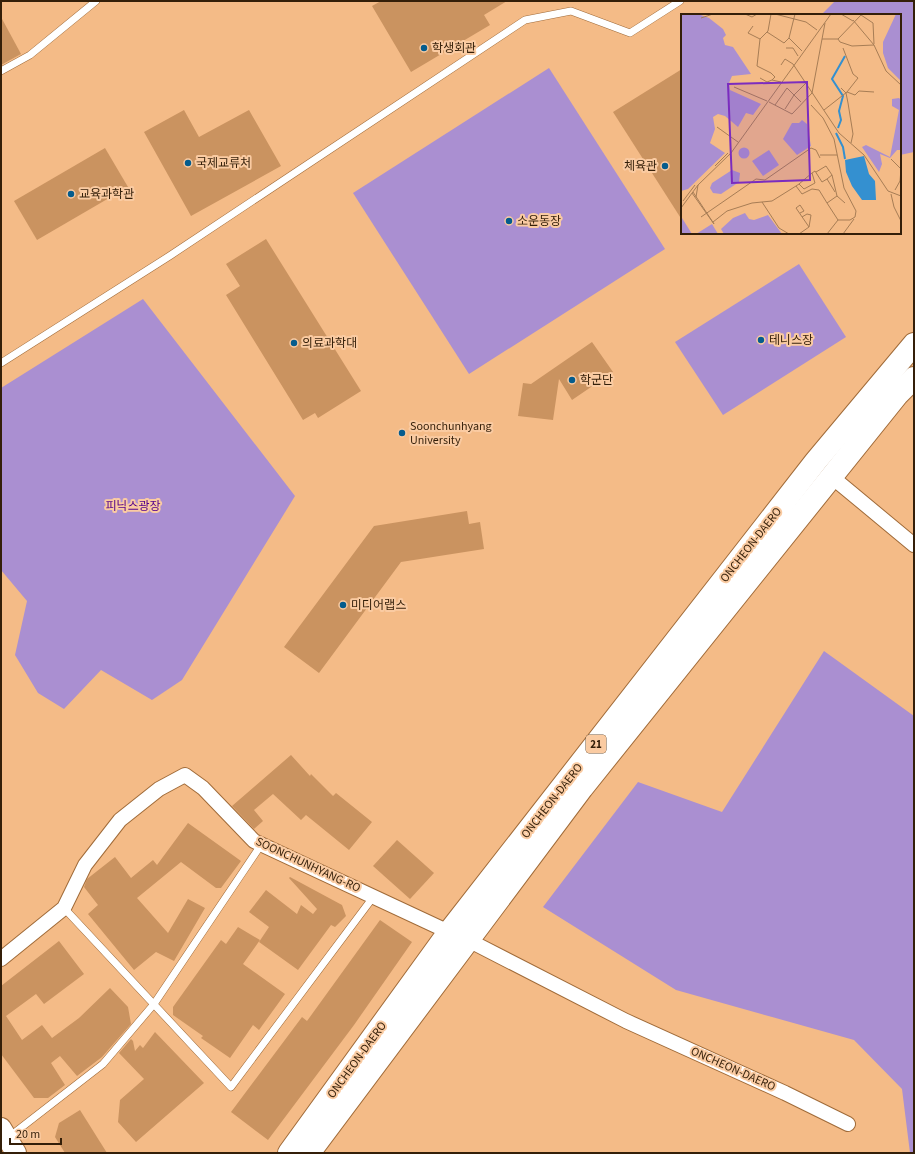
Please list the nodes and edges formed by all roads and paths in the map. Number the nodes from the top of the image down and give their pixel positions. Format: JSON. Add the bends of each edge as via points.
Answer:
{"nodes":[{"id":1,"x":96,"y":1,"type":"edge"},
{"id":2,"x":680,"y":1,"type":"edge"},
{"id":3,"x":1,"y":72,"type":"edge"},
{"id":4,"x":914,"y":344,"type":"edge"},
{"id":5,"x":1,"y":363,"type":"edge"},
{"id":6,"x":914,"y":378,"type":"edge"},
{"id":7,"x":832,"y":477,"type":"junction"},
{"id":8,"x":914,"y":545,"type":"edge"},
{"id":9,"x":261,"y":845,"type":"junction"},
{"id":10,"x":374,"y":896,"type":"junction"},
{"id":11,"x":64,"y":908,"type":"junction"},
{"id":12,"x":459,"y":936,"type":"junction"},
{"id":13,"x":1,"y":959,"type":"edge"},
{"id":14,"x":154,"y":1004,"type":"junction"},
{"id":15,"x":848,"y":1124,"type":"dead end"},
{"id":16,"x":8,"y":1140,"type":"edge"},
{"id":17,"x":289,"y":1153,"type":"edge"},
{"id":18,"x":309,"y":1153,"type":"edge"}],
"edges":[{"from":1,"to":3,"type":"lane","via":[[30,55]]},
{"from":2,"to":5,"type":"lane","via":[[630,33],[571,11],[525,20],[170,255]]},
{"from":4,"to":12,"type":"main road","name":"ONCHEON-DAERO","number":"21","via":[[816,461]]},
{"from":6,"to":7,"type":"main road","name":"ONCHEON-DAERO","number":"21","via":[[897,395]]},
{"from":7,"to":8,"type":"street"},
{"from":7,"to":12,"type":"main road","name":"ONCHEON-DAERO","number":"21","via":[[582,788]]},
{"from":9,"to":10,"type":"street","name":"SOONCHUNHYANG-RO"},
{"from":9,"to":11,"type":"street","name":"SOONCHUNHYANG-RO","via":[[254,841],[203,788],[185,775],[159,789],[120,820],[85,865]]},
{"from":9,"to":14,"type":"lane"},
{"from":10,"to":12,"type":"street","name":"SOONCHUNHYANG-RO"},
{"from":10,"to":14,"type":"lane","via":[[231,1087]]},
{"from":11,"to":13,"type":"street","name":"SOONCHUNHYANG-RO"},
{"from":11,"to":14,"type":"lane"},
{"from":12,"to":15,"type":"street","name":"ONCHEON-DAERO","via":[[626,1021]]},
{"from":12,"to":17,"type":"main road","name":"ONCHEON-DAERO","number":"21"},
{"from":12,"to":18,"type":"main road","name":"ONCHEON-DAERO","number":"21"},
{"from":14,"to":16,"type":"lane","via":[[102,1064]]}]}
